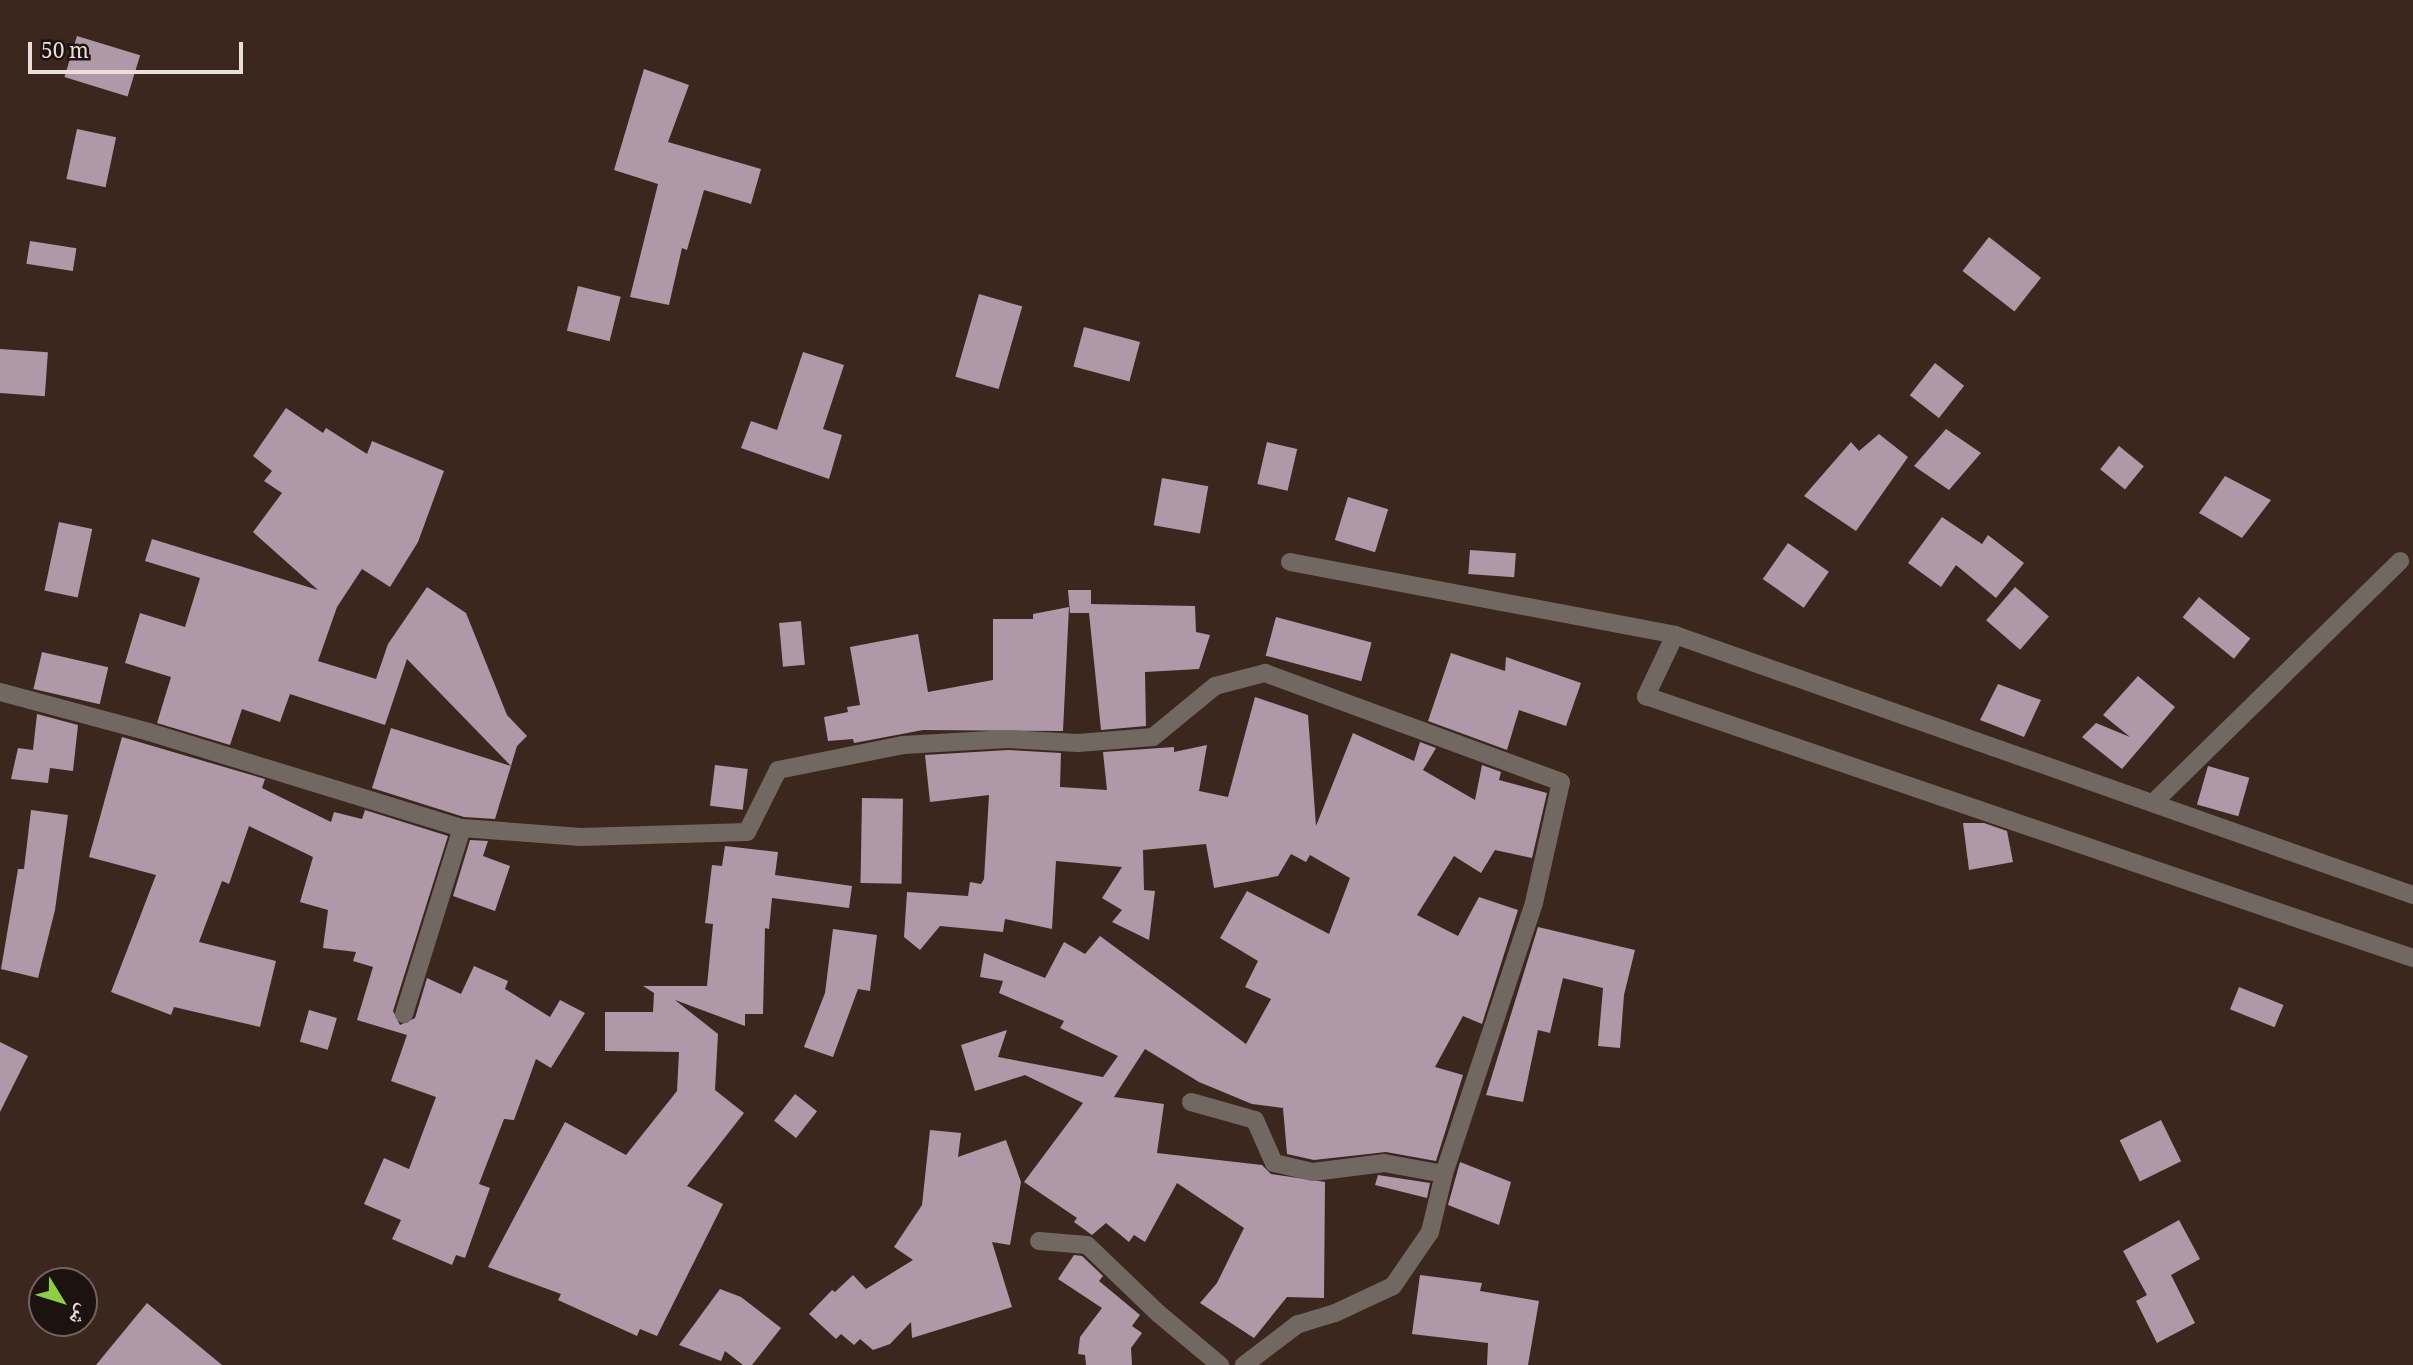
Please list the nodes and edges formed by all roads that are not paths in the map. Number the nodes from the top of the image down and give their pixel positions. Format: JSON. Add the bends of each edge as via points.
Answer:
{"nodes":[{"id":1,"x":2400,"y":561,"type":"dead end"},
{"id":2,"x":1290,"y":562,"type":"dead end"},
{"id":3,"x":1675,"y":635,"type":"junction"},
{"id":4,"x":1,"y":697,"type":"edge"},
{"id":5,"x":2152,"y":803,"type":"junction"},
{"id":6,"x":462,"y":828,"type":"junction"},
{"id":7,"x":2413,"y":895,"type":"edge"},
{"id":8,"x":2413,"y":958,"type":"edge"},
{"id":9,"x":404,"y":1014,"type":"dead end"},
{"id":10,"x":1191,"y":1102,"type":"dead end"},
{"id":11,"x":1444,"y":1174,"type":"junction"},
{"id":12,"x":1039,"y":1241,"type":"dead end"},
{"id":13,"x":1220,"y":1365,"type":"edge"},
{"id":14,"x":1244,"y":1365,"type":"edge"}],
"edges":[{"from":1,"to":5,"type":"street"},
{"from":2,"to":3,"type":"street"},
{"from":3,"to":5,"type":"street"},
{"from":3,"to":8,"type":"street","via":[[1646,696]]},
{"from":4,"to":6,"type":"street","via":[[149,732]]},
{"from":5,"to":7,"type":"street"},
{"from":6,"to":9,"type":"street"},
{"from":6,"to":11,"type":"street","via":[[581,837],[747,832],[778,770],[903,745],[1007,739],[1078,743],[1153,737],[1215,686],[1265,673],[1410,723],[1561,782],[1534,903]]},
{"from":10,"to":11,"type":"street","via":[[1255,1120],[1274,1163],[1313,1172],[1384,1163]]},
{"from":11,"to":14,"type":"street","via":[[1430,1232],[1393,1286],[1335,1313],[1298,1324]]},
{"from":12,"to":13,"type":"street","via":[[1087,1245],[1158,1314]]}]}
